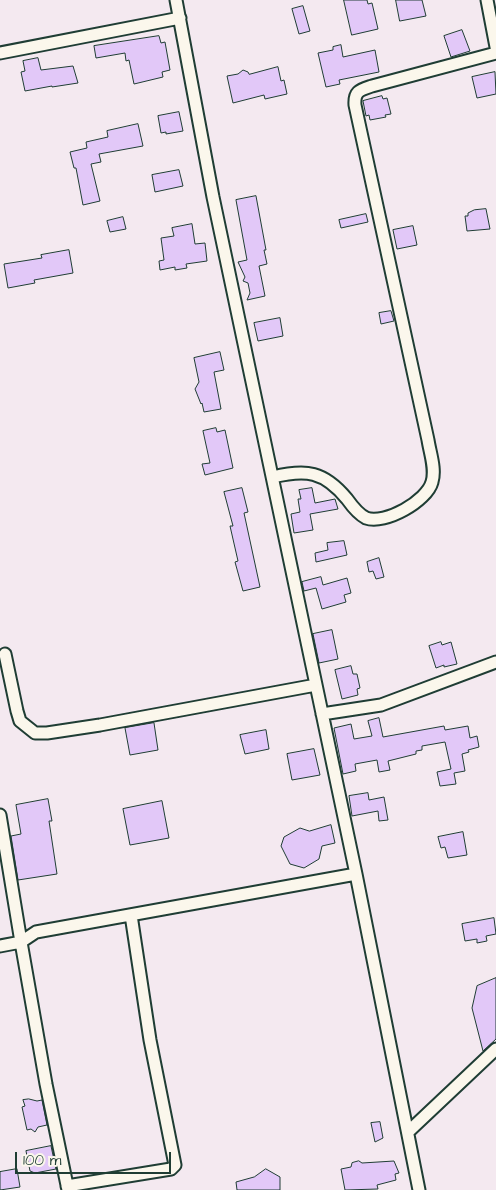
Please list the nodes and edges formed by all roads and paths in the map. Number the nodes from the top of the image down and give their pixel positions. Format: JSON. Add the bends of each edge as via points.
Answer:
{"nodes":[{"id":1,"x":176,"y":0,"type":"edge"},
{"id":2,"x":487,"y":0,"type":"edge"},
{"id":3,"x":180,"y":18,"type":"junction"},
{"id":4,"x":496,"y":46,"type":"edge"},
{"id":5,"x":0,"y":53,"type":"edge"},
{"id":6,"x":496,"y":53,"type":"edge"},
{"id":7,"x":273,"y":477,"type":"junction"},
{"id":8,"x":5,"y":654,"type":"dead end"},
{"id":9,"x":496,"y":662,"type":"edge"},
{"id":10,"x":316,"y":685,"type":"junction"},
{"id":11,"x":322,"y":714,"type":"junction"},
{"id":12,"x":0,"y":815,"type":"edge"},
{"id":13,"x":356,"y":874,"type":"junction"},
{"id":14,"x":131,"y":915,"type":"junction"},
{"id":15,"x":21,"y":942,"type":"junction"},
{"id":16,"x":0,"y":946,"type":"edge"},
{"id":17,"x":496,"y":1049,"type":"edge"},
{"id":18,"x":408,"y":1132,"type":"junction"},
{"id":19,"x":67,"y":1188,"type":"edge"},
{"id":20,"x":419,"y":1190,"type":"edge"}],
"edges":[{"from":1,"to":3,"type":"street"},
{"from":2,"to":4,"type":"street"},
{"from":3,"to":5,"type":"street"},
{"from":3,"to":7,"type":"street","via":[[213,196]]},
{"from":6,"to":7,"type":"street","via":[[358,90],[355,96],[431,456],[432,483],[402,512],[382,518],[367,518],[326,479],[309,472]]},
{"from":7,"to":10,"type":"street"},
{"from":8,"to":10,"type":"street","via":[[20,721],[35,733],[100,725]]},
{"from":9,"to":11,"type":"street","via":[[381,705]]},
{"from":10,"to":11,"type":"street"},
{"from":11,"to":13,"type":"street"},
{"from":12,"to":15,"type":"street"},
{"from":13,"to":14,"type":"street"},
{"from":13,"to":18,"type":"street"},
{"from":14,"to":15,"type":"street","via":[[36,932]]},
{"from":14,"to":19,"type":"street","via":[[150,1040],[175,1165]]},
{"from":15,"to":16,"type":"street"},
{"from":15,"to":19,"type":"street"},
{"from":17,"to":18,"type":"street"},
{"from":18,"to":20,"type":"street"}]}
